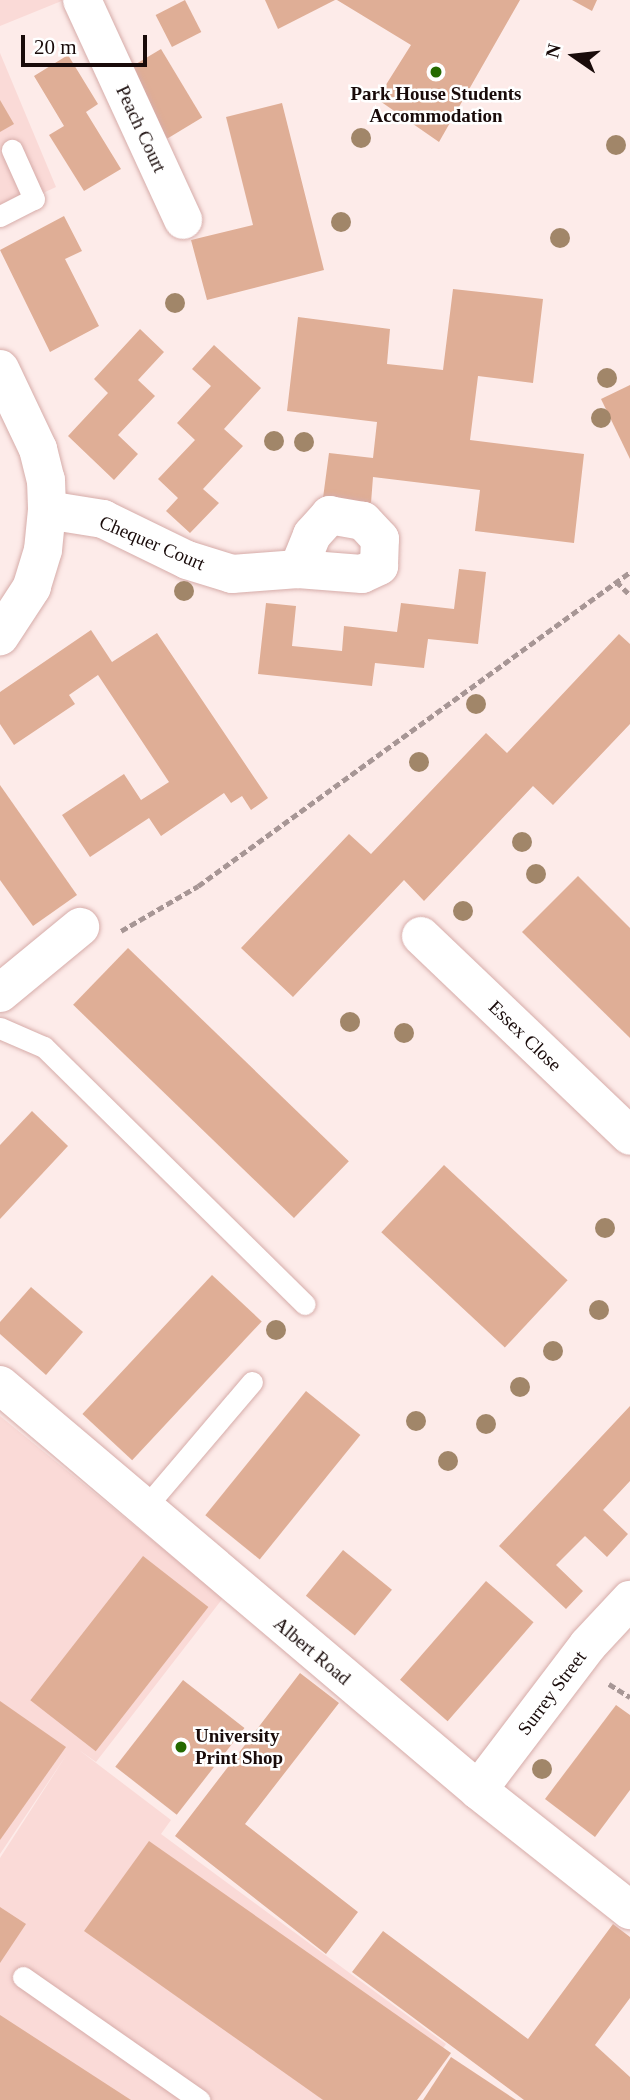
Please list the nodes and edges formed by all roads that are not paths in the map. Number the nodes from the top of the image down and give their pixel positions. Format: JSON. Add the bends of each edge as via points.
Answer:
{"nodes":[{"id":1,"x":82,"y":0,"type":"edge"},
{"id":2,"x":12,"y":150,"type":"dead end"},
{"id":3,"x":0,"y":216,"type":"edge"},
{"id":4,"x":183,"y":220,"type":"dead end"},
{"id":5,"x":0,"y":369,"type":"edge"},
{"id":6,"x":47,"y":510,"type":"junction"},
{"id":7,"x":298,"y":569,"type":"dead end"},
{"id":8,"x":0,"y":636,"type":"edge"},
{"id":9,"x":80,"y":927,"type":"road end"},
{"id":10,"x":421,"y":936,"type":"dead end"},
{"id":11,"x":0,"y":993,"type":"edge"},
{"id":12,"x":0,"y":1028,"type":"edge"},
{"id":13,"x":630,"y":1136,"type":"edge"},
{"id":14,"x":304,"y":1304,"type":"dead end"},
{"id":15,"x":252,"y":1382,"type":"dead end"},
{"id":16,"x":0,"y":1385,"type":"edge"},
{"id":17,"x":143,"y":1510,"type":"junction"},
{"id":18,"x":630,"y":1601,"type":"edge"},
{"id":19,"x":478,"y":1790,"type":"junction"},
{"id":20,"x":630,"y":1910,"type":"edge"},
{"id":21,"x":23,"y":1978,"type":"dead end"},
{"id":22,"x":200,"y":2100,"type":"edge"}],
"edges":[{"from":1,"to":4,"type":"street","name":"Peach Court"},
{"from":2,"to":3,"type":"lane","via":[[34,199]]},
{"from":5,"to":6,"type":"street","via":[[38,449]]},
{"from":6,"to":7,"type":"street","name":"Chequer Court","via":[[103,519],[187,560],[232,574]]},
{"from":6,"to":8,"type":"street","via":[[43,550],[32,587]]},
{"from":9,"to":11,"type":"street"},
{"from":10,"to":13,"type":"street","name":"Essex Close"},
{"from":12,"to":14,"type":"lane","via":[[44,1047]]},
{"from":15,"to":17,"type":"lane"},
{"from":16,"to":17,"type":"street","name":"Albert Road"},
{"from":17,"to":19,"type":"street","name":"Albert Road"},
{"from":18,"to":19,"type":"street","name":"Surrey Street","via":[[588,1645]]},
{"from":19,"to":20,"type":"street","name":"Albert Road"},
{"from":21,"to":22,"type":"lane"}]}
